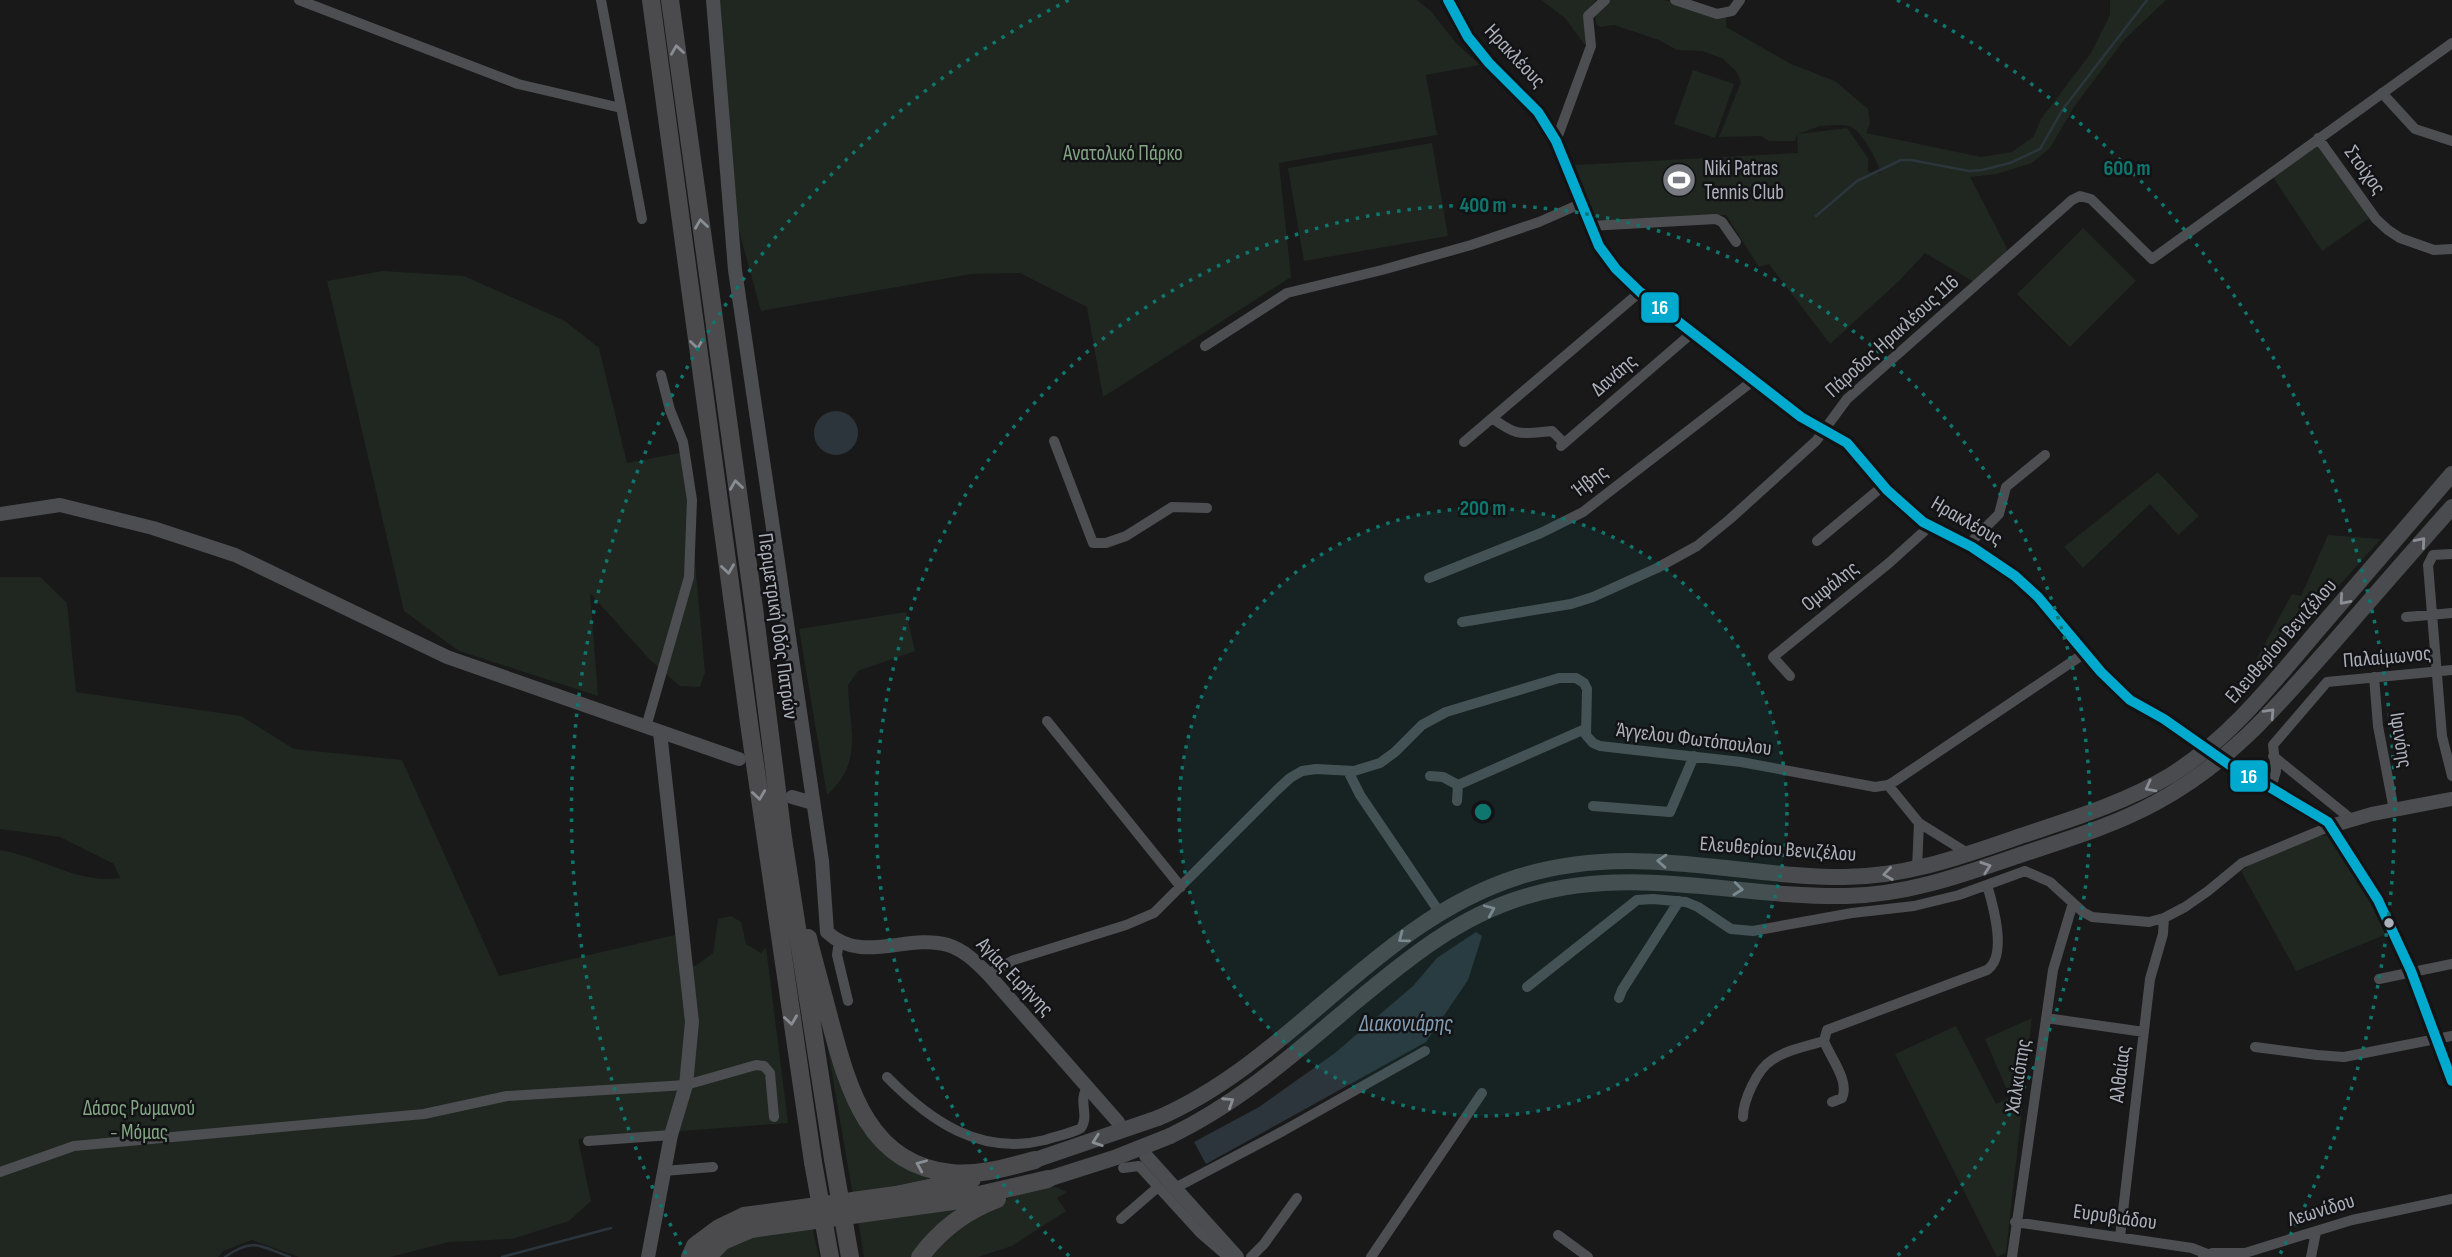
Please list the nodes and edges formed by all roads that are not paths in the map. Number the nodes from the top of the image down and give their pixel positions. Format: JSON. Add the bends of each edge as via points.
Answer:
{"nodes":[{"id":1,"x":299,"y":0,"type":"edge"},
{"id":2,"x":601,"y":0,"type":"edge"},
{"id":3,"x":651,"y":0,"type":"edge"},
{"id":4,"x":670,"y":0,"type":"edge"},
{"id":5,"x":713,"y":0,"type":"edge"},
{"id":6,"x":1448,"y":0,"type":"edge"},
{"id":7,"x":1605,"y":0,"type":"edge"},
{"id":8,"x":1675,"y":0,"type":"edge"},
{"id":9,"x":1740,"y":0,"type":"edge"},
{"id":10,"x":2452,"y":43,"type":"edge"},
{"id":11,"x":2382,"y":93,"type":"junction"},
{"id":12,"x":621,"y":108,"type":"junction"},
{"id":13,"x":2318,"y":138,"type":"junction"},
{"id":14,"x":1556,"y":141,"type":"junction"},
{"id":15,"x":2452,"y":141,"type":"edge"},
{"id":16,"x":1580,"y":204,"type":"junction"},
{"id":17,"x":642,"y":219,"type":"dead end"},
{"id":18,"x":1589,"y":226,"type":"junction"},
{"id":19,"x":1736,"y":242,"type":"dead end"},
{"id":20,"x":2452,"y":249,"type":"edge"},
{"id":21,"x":1640,"y":292,"type":"junction"},
{"id":22,"x":1692,"y":333,"type":"junction"},
{"id":23,"x":1205,"y":346,"type":"dead end"},
{"id":24,"x":661,"y":375,"type":"dead end"},
{"id":25,"x":1754,"y":380,"type":"junction"},
{"id":26,"x":1492,"y":418,"type":"junction"},
{"id":27,"x":1825,"y":430,"type":"junction"},
{"id":28,"x":1054,"y":441,"type":"dead end"},
{"id":29,"x":1464,"y":442,"type":"dead end"},
{"id":30,"x":2045,"y":455,"type":"dead end"},
{"id":31,"x":2452,"y":474,"type":"edge"},
{"id":32,"x":1883,"y":486,"type":"junction"},
{"id":33,"x":2452,"y":507,"type":"edge"},
{"id":34,"x":1207,"y":508,"type":"dead end"},
{"id":35,"x":0,"y":514,"type":"edge"},
{"id":36,"x":1930,"y":526,"type":"junction"},
{"id":37,"x":1817,"y":541,"type":"dead end"},
{"id":38,"x":1968,"y":545,"type":"junction"},
{"id":39,"x":2452,"y":554,"type":"edge"},
{"id":40,"x":1429,"y":579,"type":"dead end"},
{"id":41,"x":754,"y":608,"type":"junction"},
{"id":42,"x":2452,"y":612,"type":"edge"},
{"id":43,"x":2432,"y":615,"type":"junction"},
{"id":44,"x":2406,"y":617,"type":"dead end"},
{"id":45,"x":1462,"y":622,"type":"dead end"},
{"id":46,"x":2085,"y":653,"type":"junction"},
{"id":47,"x":2452,"y":670,"type":"edge"},
{"id":48,"x":2437,"y":671,"type":"junction"},
{"id":49,"x":1790,"y":676,"type":"dead end"},
{"id":50,"x":2374,"y":677,"type":"junction"},
{"id":51,"x":1047,"y":721,"type":"dead end"},
{"id":52,"x":646,"y":727,"type":"junction"},
{"id":53,"x":1585,"y":729,"type":"junction"},
{"id":54,"x":660,"y":732,"type":"junction"},
{"id":55,"x":2447,"y":735,"type":"edge"},
{"id":56,"x":2207,"y":750,"type":"junction"},
{"id":57,"x":1694,"y":756,"type":"junction"},
{"id":58,"x":2273,"y":756,"type":"junction"},
{"id":59,"x":739,"y":759,"type":"dead end"},
{"id":60,"x":2221,"y":760,"type":"junction"},
{"id":61,"x":1348,"y":771,"type":"junction"},
{"id":62,"x":1430,"y":776,"type":"dead end"},
{"id":63,"x":2452,"y":776,"type":"edge"},
{"id":64,"x":1458,"y":785,"type":"junction"},
{"id":65,"x":1888,"y":785,"type":"junction"},
{"id":66,"x":2271,"y":788,"type":"junction"},
{"id":67,"x":792,"y":797,"type":"dead end"},
{"id":68,"x":2452,"y":799,"type":"edge"},
{"id":69,"x":1457,"y":802,"type":"dead end"},
{"id":70,"x":813,"y":803,"type":"junction"},
{"id":71,"x":1593,"y":806,"type":"dead end"},
{"id":72,"x":2394,"y":810,"type":"junction"},
{"id":73,"x":2351,"y":819,"type":"junction"},
{"id":74,"x":1919,"y":823,"type":"junction"},
{"id":75,"x":2331,"y":827,"type":"junction"},
{"id":76,"x":1970,"y":854,"type":"junction"},
{"id":77,"x":2015,"y":857,"type":"junction"},
{"id":78,"x":1917,"y":869,"type":"junction"},
{"id":79,"x":2025,"y":871,"type":"junction"},
{"id":80,"x":1987,"y":885,"type":"junction"},
{"id":81,"x":1181,"y":887,"type":"junction"},
{"id":82,"x":1679,"y":901,"type":"junction"},
{"id":83,"x":2073,"y":903,"type":"junction"},
{"id":84,"x":1440,"y":913,"type":"junction"},
{"id":85,"x":2164,"y":918,"type":"junction"},
{"id":86,"x":839,"y":941,"type":"junction"},
{"id":87,"x":2452,"y":964,"type":"edge"},
{"id":88,"x":2411,"y":971,"type":"junction"},
{"id":89,"x":988,"y":974,"type":"junction"},
{"id":90,"x":2379,"y":979,"type":"dead end"},
{"id":91,"x":1527,"y":987,"type":"dead end"},
{"id":92,"x":1619,"y":998,"type":"dead end"},
{"id":93,"x":848,"y":1001,"type":"dead end"},
{"id":94,"x":2046,"y":1018,"type":"junction"},
{"id":95,"x":2144,"y":1032,"type":"junction"},
{"id":96,"x":2452,"y":1036,"type":"edge"},
{"id":97,"x":2437,"y":1039,"type":"junction"},
{"id":98,"x":1824,"y":1041,"type":"junction"},
{"id":99,"x":2255,"y":1047,"type":"dead end"},
{"id":100,"x":1425,"y":1051,"type":"dead end"},
{"id":101,"x":887,"y":1077,"type":"dead end"},
{"id":102,"x":2452,"y":1081,"type":"edge"},
{"id":103,"x":686,"y":1085,"type":"junction"},
{"id":104,"x":1088,"y":1087,"type":"junction"},
{"id":105,"x":1482,"y":1093,"type":"dead end"},
{"id":106,"x":1832,"y":1102,"type":"dead end"},
{"id":107,"x":1743,"y":1117,"type":"dead end"},
{"id":108,"x":774,"y":1118,"type":"dead end"},
{"id":109,"x":1118,"y":1122,"type":"dead end"},
{"id":110,"x":671,"y":1135,"type":"junction"},
{"id":111,"x":589,"y":1141,"type":"dead end"},
{"id":112,"x":1146,"y":1156,"type":"dead end"},
{"id":113,"x":1035,"y":1160,"type":"junction"},
{"id":114,"x":713,"y":1167,"type":"dead end"},
{"id":115,"x":1123,"y":1168,"type":"dead end"},
{"id":116,"x":664,"y":1171,"type":"junction"},
{"id":117,"x":0,"y":1172,"type":"edge"},
{"id":118,"x":1048,"y":1179,"type":"junction"},
{"id":119,"x":1158,"y":1186,"type":"junction"},
{"id":120,"x":1175,"y":1188,"type":"junction"},
{"id":121,"x":1297,"y":1198,"type":"dead end"},
{"id":122,"x":2452,"y":1199,"type":"edge"},
{"id":123,"x":1121,"y":1219,"type":"dead end"},
{"id":124,"x":2015,"y":1222,"type":"junction"},
{"id":125,"x":2316,"y":1232,"type":"junction"},
{"id":126,"x":1558,"y":1235,"type":"dead end"},
{"id":127,"x":2120,"y":1237,"type":"junction"},
{"id":128,"x":2268,"y":1252,"type":"edge"},
{"id":129,"x":2205,"y":1256,"type":"edge"},
{"id":130,"x":648,"y":1257,"type":"edge"},
{"id":131,"x":691,"y":1257,"type":"edge"},
{"id":132,"x":707,"y":1257,"type":"edge"},
{"id":133,"x":830,"y":1257,"type":"edge"},
{"id":134,"x":850,"y":1257,"type":"edge"},
{"id":135,"x":920,"y":1257,"type":"edge"},
{"id":136,"x":1228,"y":1257,"type":"edge"},
{"id":137,"x":1237,"y":1257,"type":"edge"},
{"id":138,"x":1251,"y":1257,"type":"edge"},
{"id":139,"x":1371,"y":1257,"type":"edge"},
{"id":140,"x":1588,"y":1257,"type":"edge"},
{"id":141,"x":2012,"y":1257,"type":"edge"},
{"id":142,"x":2311,"y":1257,"type":"edge"}],
"edges":[{"from":1,"to":12,"type":"street","via":[[518,84]]},
{"from":2,"to":12,"type":"street"},
{"from":3,"to":133,"type":"highway","name":"Περιμετρική Οδός Πατρών","one_way":true,"bridge":true,"via":[[755,768]]},
{"from":41,"to":4,"type":"highway","name":"Περιμετρική Οδός Πατρών","one_way":true},
{"from":5,"to":70,"type":"street","via":[[735,271]]},
{"from":6,"to":14,"type":"street","name":"Ηρακλέους","via":[[1468,37],[1538,111]]},
{"from":7,"to":14,"type":"street","via":[[1588,16],[1591,46]]},
{"from":8,"to":9,"type":"street","via":[[1723,14]]},
{"from":10,"to":11,"type":"street","name":"Στοίχος"},
{"from":11,"to":13,"type":"street","name":"Στοίχος"},
{"from":11,"to":15,"type":"street","via":[[2415,129]]},
{"from":12,"to":17,"type":"street"},
{"from":13,"to":20,"type":"street","name":"Στοίχος","via":[[2388,230],[2434,250]]},
{"from":13,"to":27,"type":"street","name":"Πάροδος Ηρακλέους 116","via":[[2151,259],[2091,199],[2080,196],[2072,200],[1847,399]]},
{"from":14,"to":16,"type":"street","name":"Ηρακλέους"},
{"from":16,"to":18,"type":"street","name":"Ηρακλέους"},
{"from":16,"to":23,"type":"street","via":[[1471,245],[1287,293]]},
{"from":18,"to":19,"type":"street","via":[[1716,219]]},
{"from":18,"to":21,"type":"street","name":"Ηρακλέους","via":[[1610,262]]},
{"from":21,"to":22,"type":"street","name":"Ηρακλέους"},
{"from":21,"to":26,"type":"street"},
{"from":22,"to":25,"type":"street","name":"Ηρακλέους"},
{"from":22,"to":26,"type":"street","name":"Δανάης","via":[[1562,445],[1552,431],[1521,434]]},
{"from":24,"to":52,"type":"street","via":[[683,442],[692,500],[689,577]]},
{"from":25,"to":27,"type":"street","name":"Ηρακλέους"},
{"from":25,"to":40,"type":"street","name":"Ήβης","via":[[1583,512]]},
{"from":26,"to":29,"type":"street"},
{"from":27,"to":32,"type":"street","name":"Ηρακλέους","via":[[1852,448]]},
{"from":27,"to":45,"type":"street","name":"Πάροδος Ηρακλέους 116","via":[[1711,535],[1657,568],[1571,604]]},
{"from":28,"to":34,"type":"street","via":[[1093,542],[1126,536],[1172,508]]},
{"from":30,"to":38,"type":"street","via":[[2006,487],[1999,514]]},
{"from":31,"to":56,"type":"main road","name":"Ελευθερίου Βενιζέλου","one_way":true,"via":[[2248,712]]},
{"from":32,"to":36,"type":"street","name":"Ηρακλέους"},
{"from":32,"to":37,"type":"street"},
{"from":60,"to":33,"type":"main road","name":"Ελευθερίου Βενιζέλου","one_way":true,"via":[[2287,695]]},
{"from":35,"to":52,"type":"street","via":[[60,505],[235,555],[447,657]]},
{"from":36,"to":38,"type":"street","name":"Ηρακλέους"},
{"from":36,"to":49,"type":"street","name":"Ομφάλης","via":[[1773,657]]},
{"from":38,"to":46,"type":"street","name":"Ηρακλέους","via":[[2034,592]]},
{"from":39,"to":43,"type":"street","via":[[2433,555],[2428,565]]},
{"from":113,"to":41,"type":"highway","one_way":true,"via":[[971,1173],[936,1171],[887,1145],[861,1114],[846,1080],[803,915]]},
{"from":41,"to":134,"type":"highway","name":"Περιμετρική Οδός Πατρών","bridge":true,"via":[[784,848]]},
{"from":42,"to":43,"type":"street"},
{"from":43,"to":44,"type":"street"},
{"from":43,"to":48,"type":"street"},
{"from":46,"to":56,"type":"street","name":"Ηρακλέους","via":[[2130,700]]},
{"from":46,"to":65,"type":"street"},
{"from":47,"to":48,"type":"street","name":"Παλαίμωνος"},
{"from":48,"to":50,"type":"street","name":"Παλαίμωνος"},
{"from":48,"to":55,"type":"street"},
{"from":50,"to":58,"type":"street","name":"Παλαίμωνος","via":[[2327,681],[2273,745]]},
{"from":50,"to":72,"type":"street","name":"Ιφινόης"},
{"from":51,"to":81,"type":"street"},
{"from":52,"to":54,"type":"street"},
{"from":53,"to":57,"type":"street","name":"Άγγελου Φωτόπουλου","via":[[1589,740],[1600,746]]},
{"from":53,"to":61,"type":"street","name":"Άγγελου Φωτόπουλου","via":[[1586,685],[1564,677],[1439,715],[1386,759]]},
{"from":53,"to":64,"type":"street"},
{"from":54,"to":59,"type":"street"},
{"from":54,"to":103,"type":"street","via":[[692,1022]]},
{"from":55,"to":63,"type":"street"},
{"from":56,"to":60,"type":"street","name":"Ηρακλέους"},
{"from":56,"to":76,"type":"main road","name":"Ελευθερίου Βενιζέλου","one_way":true,"via":[[2134,795]]},
{"from":57,"to":65,"type":"street","name":"Άγγελου Φωτόπουλου","via":[[1875,787]]},
{"from":57,"to":71,"type":"street","via":[[1670,812]]},
{"from":58,"to":66,"type":"street","name":"Παλαίμωνος","via":[[2276,771]]},
{"from":58,"to":73,"type":"street"},
{"from":60,"to":66,"type":"street","name":"Ηρακλέους"},
{"from":60,"to":77,"type":"main road","name":"Ελευθερίου Βενιζέλου","via":[[2146,808]]},
{"from":61,"to":81,"type":"street","name":"Άγγελου Φωτόπουλου","via":[[1310,769],[1290,778]]},
{"from":61,"to":84,"type":"street"},
{"from":62,"to":64,"type":"street"},
{"from":64,"to":69,"type":"street"},
{"from":65,"to":74,"type":"street"},
{"from":66,"to":75,"type":"street","name":"Ηρακλέους","via":[[2324,818]]},
{"from":67,"to":70,"type":"street"},
{"from":68,"to":72,"type":"street"},
{"from":70,"to":86,"type":"street","via":[[826,930]]},
{"from":72,"to":73,"type":"street"},
{"from":73,"to":75,"type":"street"},
{"from":74,"to":76,"type":"street"},
{"from":74,"to":78,"type":"street"},
{"from":75,"to":85,"type":"street","via":[[2242,863]]},
{"from":75,"to":88,"type":"street","name":"Ηρακλέους","via":[[2378,900]]},
{"from":76,"to":78,"type":"main road","name":"Ελευθερίου Βενιζέλου"},
{"from":77,"to":79,"type":"street"},
{"from":118,"to":77,"type":"main road","name":"Ελευθερίου Βενιζέλου","one_way":true,"bridge":true,"via":[[1117,1157],[1206,1117],[1262,1080],[1410,957],[1455,926],[1531,895],[1622,881],[1823,896],[1870,895],[1929,884]]},
{"from":78,"to":84,"type":"main road","name":"Ελευθερίου Βενιζέλου","one_way":true,"via":[[1820,877],[1678,862],[1608,860],[1522,876]]},
{"from":79,"to":80,"type":"street"},
{"from":79,"to":83,"type":"street","via":[[2050,881]]},
{"from":80,"to":82,"type":"street","via":[[1914,906],[1753,931],[1731,929],[1698,907]]},
{"from":80,"to":98,"type":"street","via":[[1997,938],[1992,966],[1835,1026],[1825,1033]]},
{"from":81,"to":89,"type":"street","name":"Άγγελου Φωτόπουλου","via":[[1148,916],[1014,960]]},
{"from":82,"to":91,"type":"street","via":[[1634,901]]},
{"from":82,"to":92,"type":"street"},
{"from":83,"to":85,"type":"street","via":[[2092,917],[2139,923]]},
{"from":83,"to":94,"type":"street","name":"Χαλκιόπης","via":[[2054,963]]},
{"from":84,"to":113,"type":"main road","name":"Ελευθερίου Βενιζέλου","one_way":true,"bridge":true,"via":[[1215,1089],[1158,1118]]},
{"from":85,"to":95,"type":"street","name":"Αλθαίας"},
{"from":86,"to":89,"type":"street","name":"Αγίας Ειρήνης","via":[[864,949],[947,944]]},
{"from":86,"to":93,"type":"street","via":[[837,955]]},
{"from":87,"to":88,"type":"street"},
{"from":88,"to":90,"type":"street"},
{"from":88,"to":97,"type":"street","name":"Ηρακλέους"},
{"from":89,"to":104,"type":"street","name":"Αγίας Ειρήνης"},
{"from":94,"to":95,"type":"street"},
{"from":94,"to":124,"type":"street","name":"Χαλκιόπης"},
{"from":95,"to":127,"type":"street","name":"Αλθαίας"},
{"from":96,"to":97,"type":"street"},
{"from":97,"to":99,"type":"street","via":[[2344,1057]]},
{"from":97,"to":102,"type":"street","name":"Ηρακλέους"},
{"from":98,"to":106,"type":"street","via":[[1844,1087],[1843,1097]]},
{"from":98,"to":107,"type":"street","via":[[1769,1061],[1745,1098]]},
{"from":100,"to":120,"type":"street"},
{"from":101,"to":104,"type":"street","via":[[921,1109],[953,1129],[1014,1145],[1081,1128],[1085,1120],[1083,1094]]},
{"from":103,"to":108,"type":"street","via":[[764,1066],[770,1073]]},
{"from":103,"to":110,"type":"street"},
{"from":103,"to":117,"type":"street","via":[[507,1096],[424,1114],[74,1146]]},
{"from":104,"to":109,"type":"street","name":"Αγίας Ειρήνης"},
{"from":105,"to":139,"type":"street"},
{"from":110,"to":111,"type":"street"},
{"from":110,"to":116,"type":"street"},
{"from":112,"to":120,"type":"street"},
{"from":113,"to":131,"type":"highway","via":[[953,1185],[744,1216],[695,1246]]},
{"from":114,"to":116,"type":"street"},
{"from":115,"to":119,"type":"street","via":[[1139,1166]]},
{"from":116,"to":130,"type":"street"},
{"from":118,"to":132,"type":"highway","via":[[953,1201],[751,1229],[723,1241]]},
{"from":118,"to":135,"type":"highway","via":[[965,1214]]},
{"from":119,"to":123,"type":"street"},
{"from":119,"to":136,"type":"street"},
{"from":120,"to":137,"type":"street"},
{"from":121,"to":138,"type":"street"},
{"from":122,"to":125,"type":"street","name":"Λεωνίδου"},
{"from":124,"to":127,"type":"street","name":"Ευρυβιάδου"},
{"from":124,"to":141,"type":"street","name":"Χαλκιόπης"},
{"from":125,"to":128,"type":"street","name":"Λεωνίδου"},
{"from":125,"to":142,"type":"street"},
{"from":126,"to":140,"type":"street"},
{"from":127,"to":129,"type":"street","name":"Ευρυβιάδου","via":[[2192,1248]]},
{"from":128,"to":129,"type":"street","name":"Λεωνίδου"}]}
